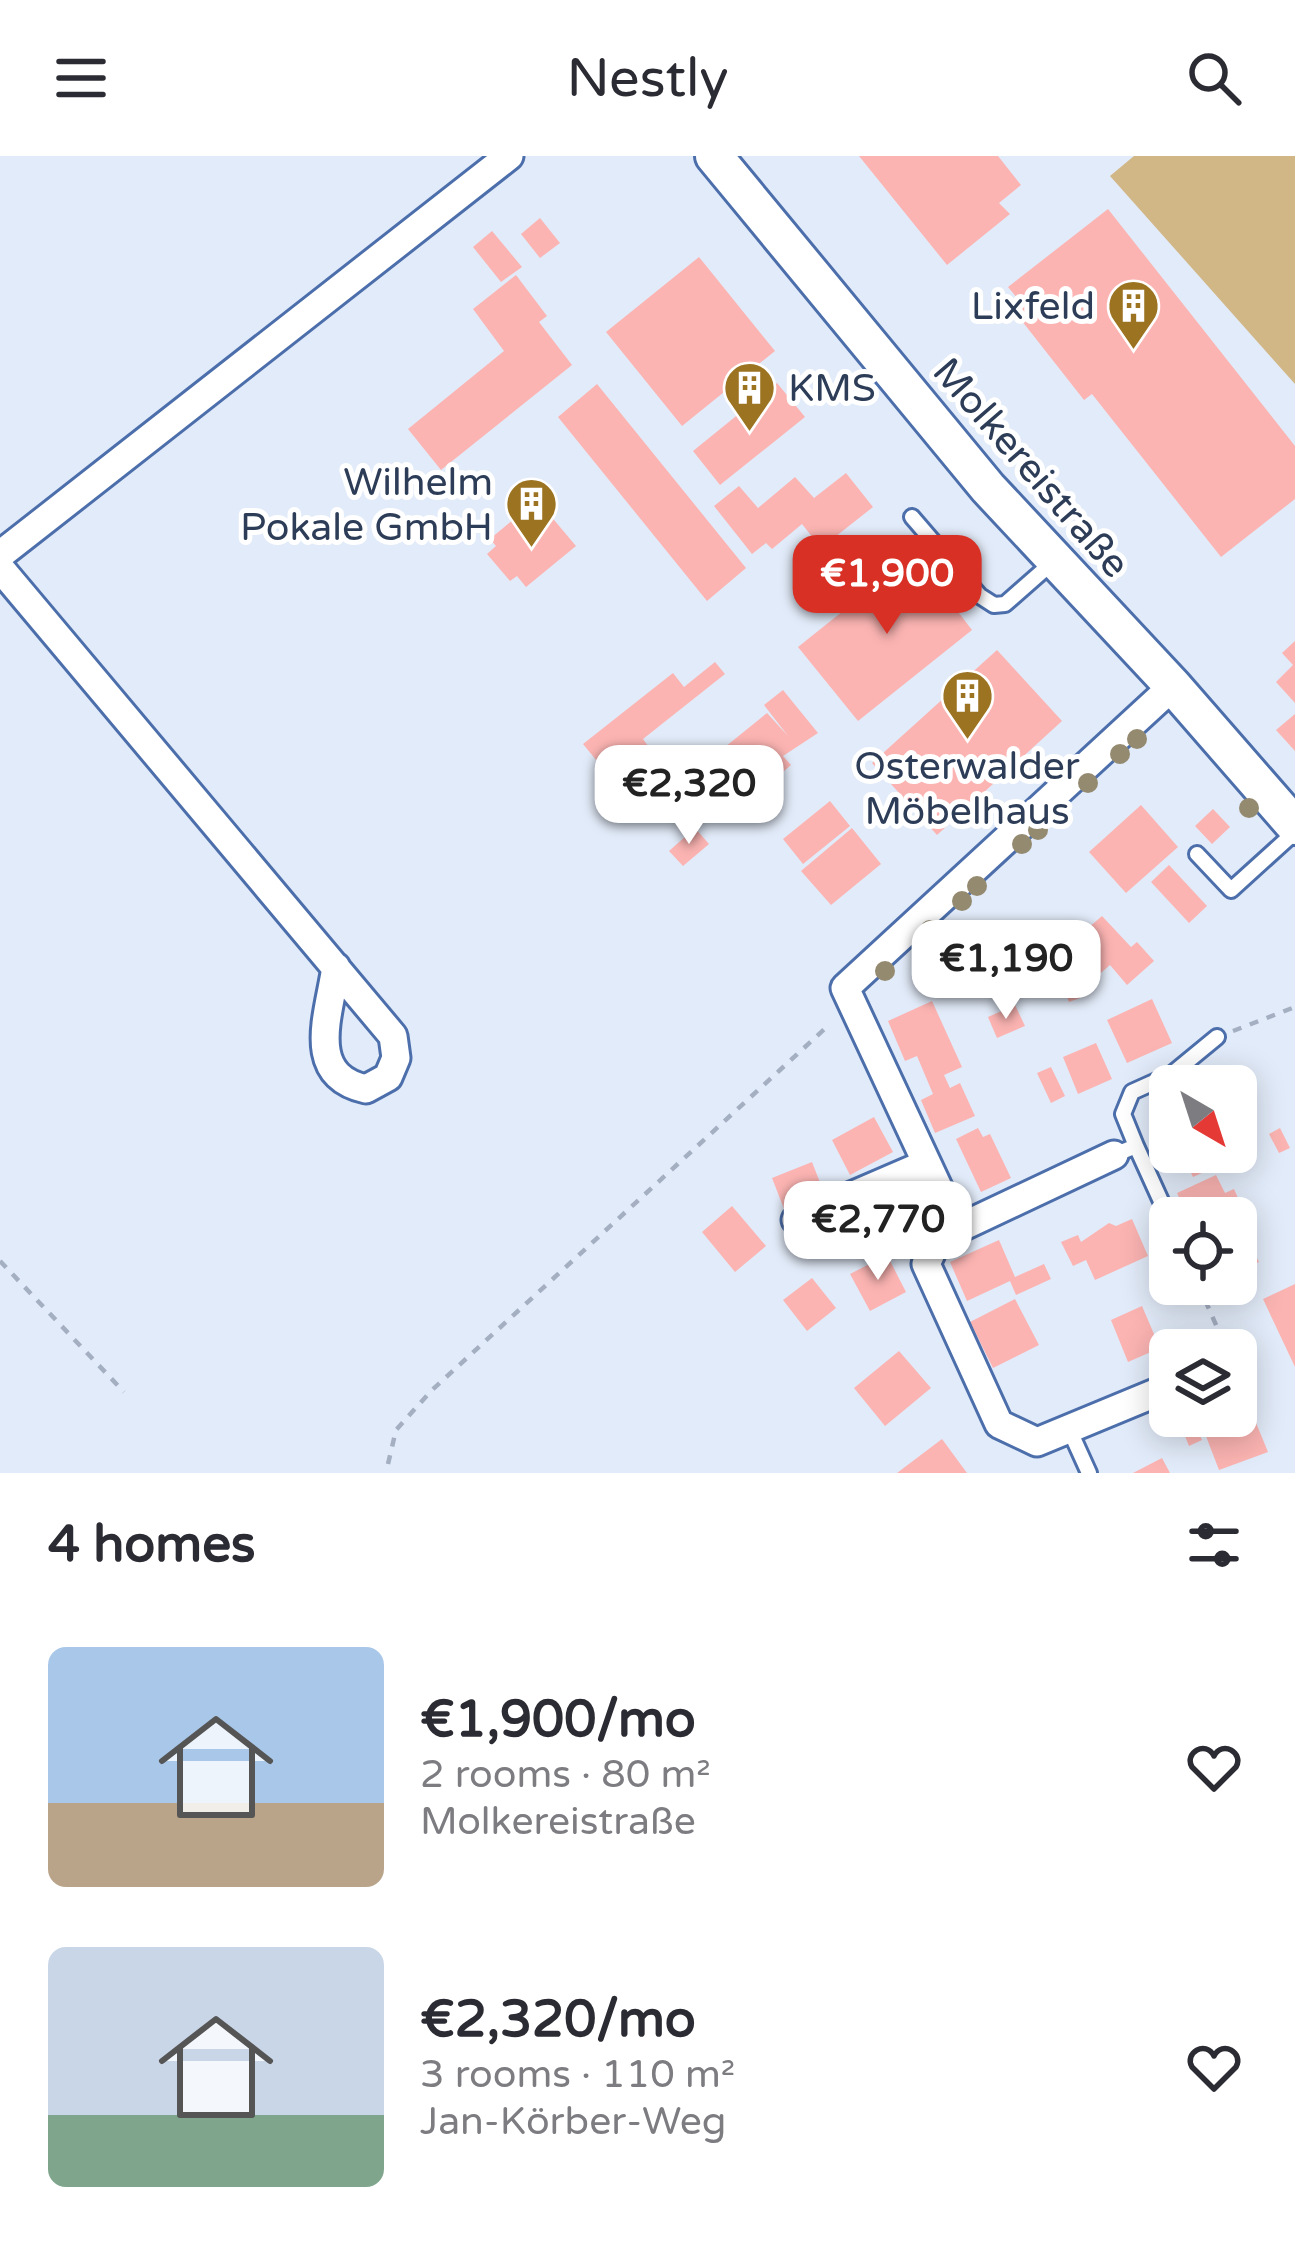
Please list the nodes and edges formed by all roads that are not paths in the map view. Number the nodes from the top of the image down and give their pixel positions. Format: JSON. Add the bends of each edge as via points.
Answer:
{"nodes":[{"id":1,"x":509,"y":156,"type":"edge"},
{"id":2,"x":714,"y":156,"type":"edge"},
{"id":3,"x":912,"y":517,"type":"dead end"},
{"id":4,"x":0,"y":555,"type":"edge"},
{"id":5,"x":1054,"y":561,"type":"junction"},
{"id":6,"x":0,"y":568,"type":"edge"},
{"id":7,"x":1173,"y":686,"type":"junction"},
{"id":8,"x":1295,"y":829,"type":"edge"},
{"id":9,"x":1197,"y":854,"type":"dead end"},
{"id":10,"x":335,"y":968,"type":"dead end"},
{"id":11,"x":1216,"y":1037,"type":"road end"},
{"id":12,"x":1125,"y":1150,"type":"junction"},
{"id":13,"x":926,"y":1164,"type":"junction"},
{"id":14,"x":1154,"y":1197,"type":"edge"},
{"id":15,"x":796,"y":1220,"type":"dead end"},
{"id":16,"x":957,"y":1228,"type":"junction"},
{"id":17,"x":1149,"y":1396,"type":"edge"},
{"id":18,"x":1070,"y":1431,"type":"junction"},
{"id":19,"x":1089,"y":1473,"type":"edge"}],
"edges":[{"from":1,"to":4,"type":"street"},
{"from":2,"to":5,"type":"street","name":"Molkereistraße"},
{"from":3,"to":5,"type":"lane","via":[[994,605]]},
{"from":5,"to":7,"type":"street","name":"Molkereistraße"},
{"from":6,"to":10,"type":"street"},
{"from":7,"to":8,"type":"street","name":"Molkereistraße"},
{"from":7,"to":13,"type":"street","via":[[845,988]]},
{"from":8,"to":9,"type":"lane","via":[[1231,890]]},
{"from":11,"to":12,"type":"lane","via":[[1172,1074],[1132,1092],[1123,1114]]},
{"from":12,"to":14,"type":"lane"},
{"from":12,"to":16,"type":"street"},
{"from":13,"to":15,"type":"street"},
{"from":13,"to":16,"type":"street"},
{"from":16,"to":18,"type":"street","via":[[938,1238],[926,1264],[999,1424],[1036,1442]]},
{"from":17,"to":18,"type":"street"},
{"from":18,"to":19,"type":"lane"}]}
